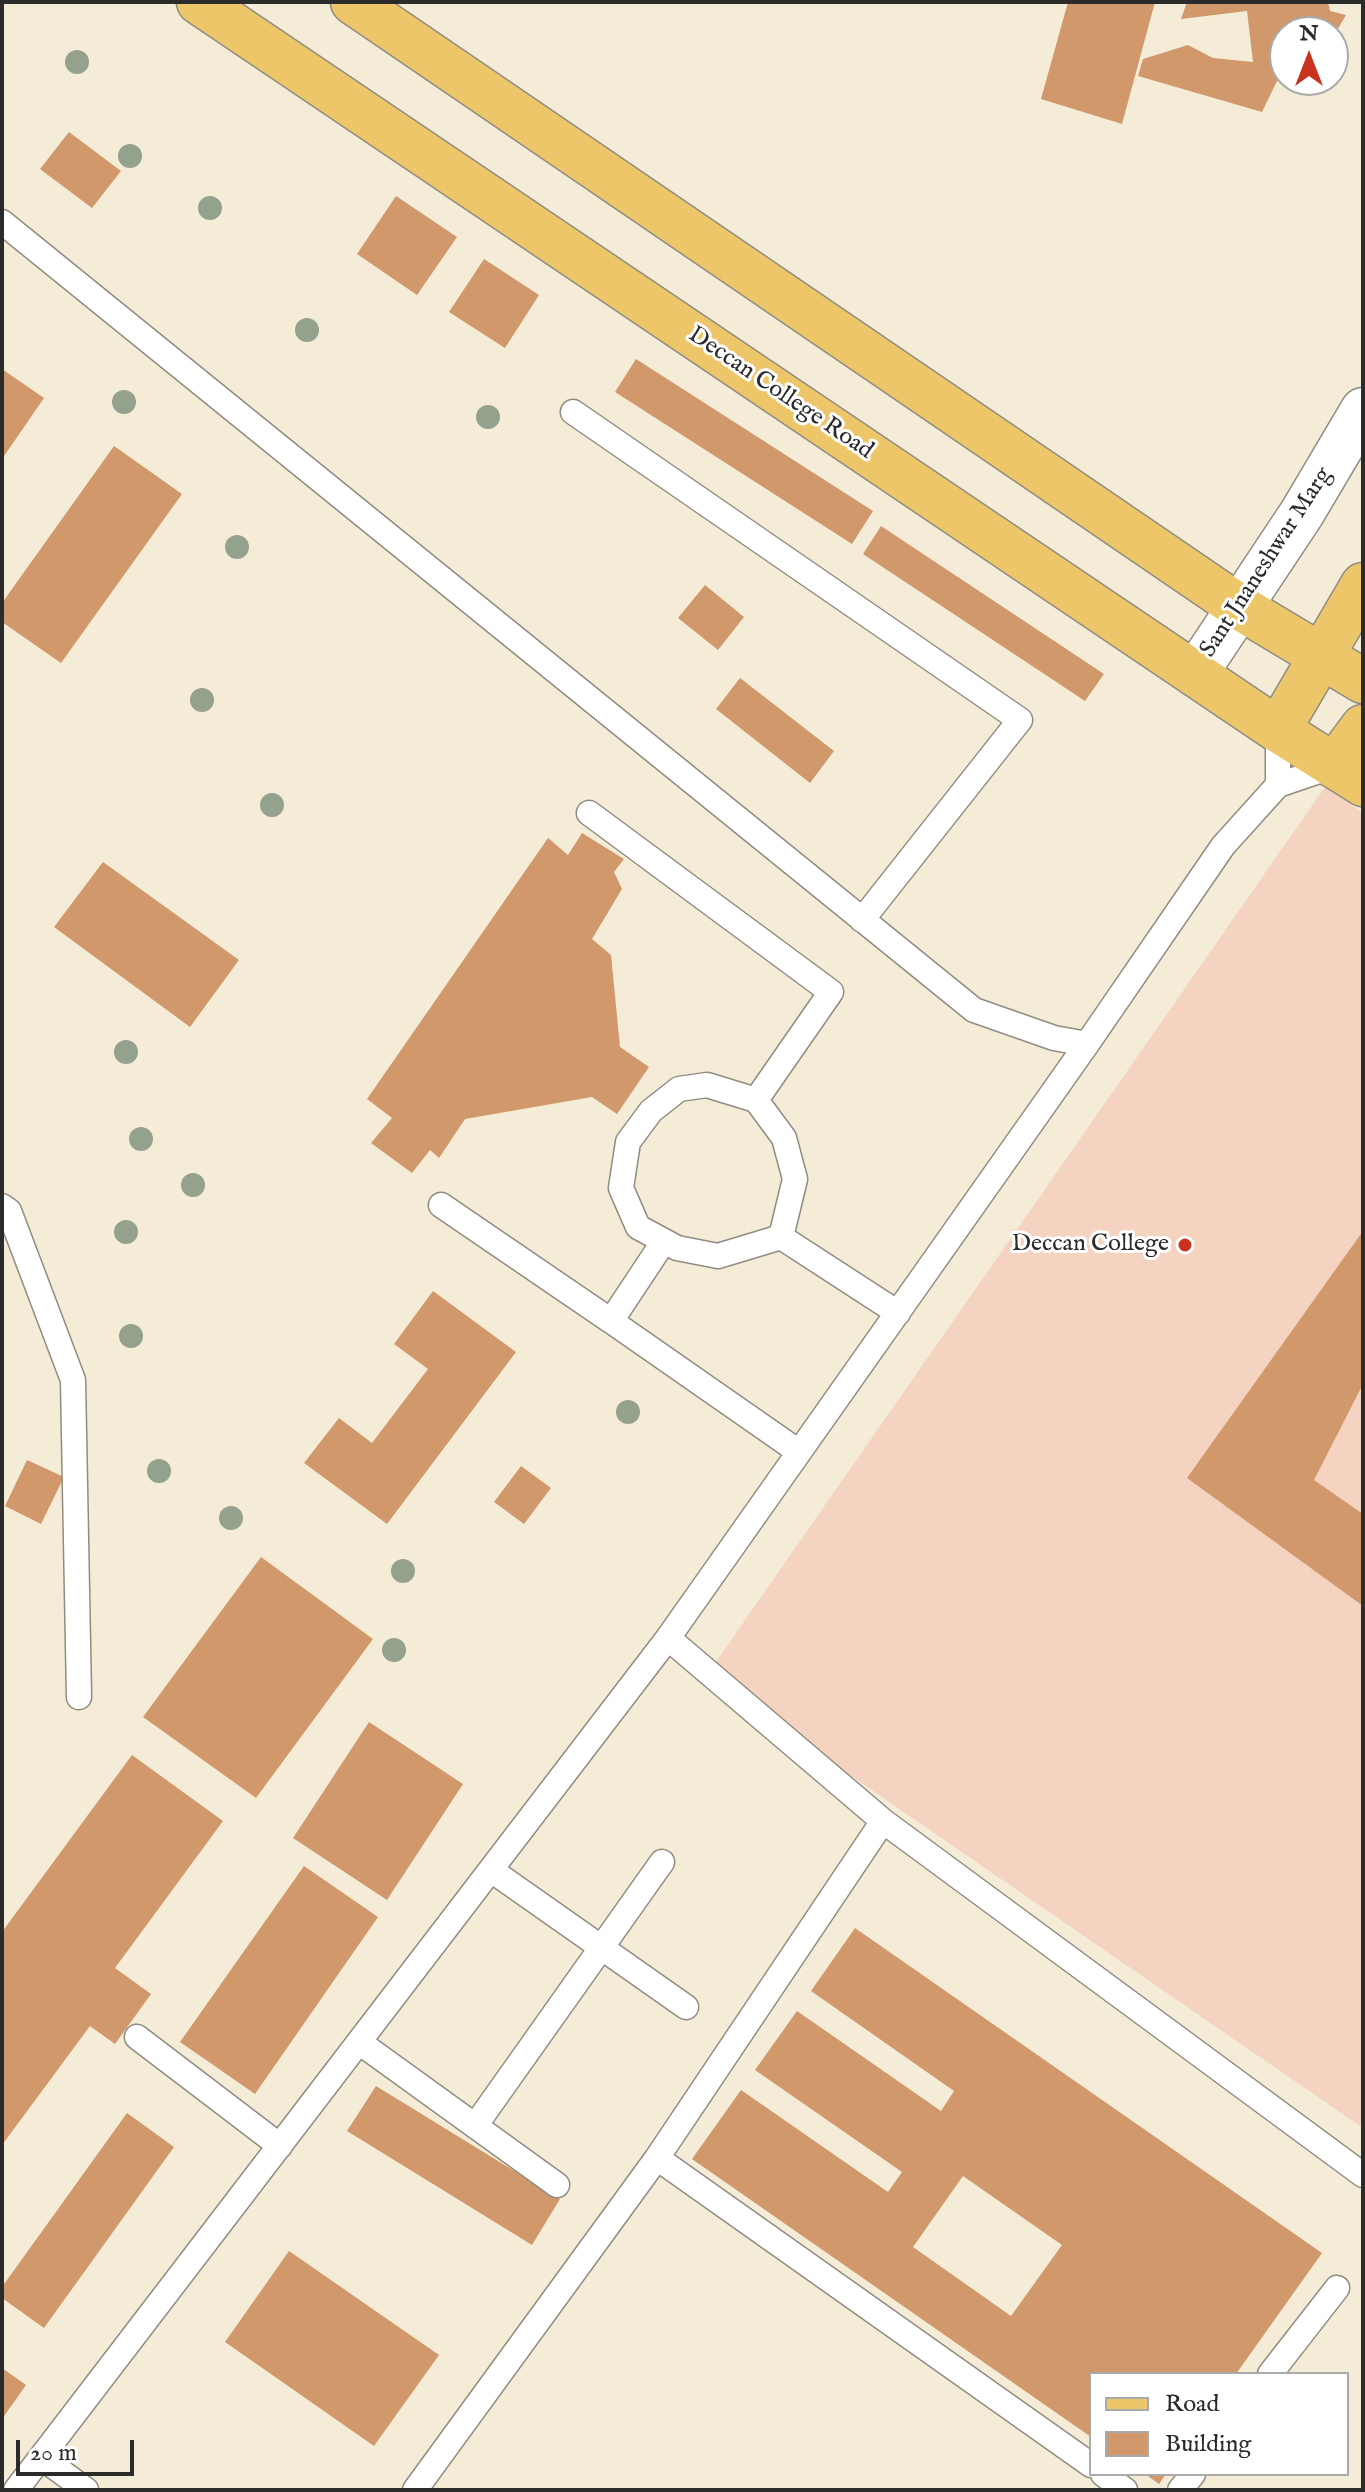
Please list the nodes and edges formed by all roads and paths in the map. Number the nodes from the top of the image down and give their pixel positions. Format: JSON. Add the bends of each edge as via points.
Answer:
{"nodes":[{"id":1,"x":199,"y":2,"type":"edge"},
{"id":2,"x":353,"y":2,"type":"edge"},
{"id":3,"x":2,"y":222,"type":"edge"},
{"id":4,"x":1363,"y":410,"type":"edge"},
{"id":5,"x":573,"y":412,"type":"dead end"},
{"id":6,"x":1363,"y":585,"type":"edge"},
{"id":7,"x":1241,"y":608,"type":"junction"},
{"id":8,"x":1321,"y":655,"type":"junction"},
{"id":9,"x":1195,"y":674,"type":"junction"},
{"id":10,"x":1363,"y":681,"type":"edge"},
{"id":11,"x":1363,"y":727,"type":"edge"},
{"id":12,"x":1278,"y":730,"type":"junction"},
{"id":13,"x":1348,"y":775,"type":"edge"},
{"id":14,"x":1278,"y":785,"type":"junction"},
{"id":15,"x":589,"y":813,"type":"dead end"},
{"id":16,"x":862,"y":920,"type":"junction"},
{"id":17,"x":1087,"y":1044,"type":"junction"},
{"id":18,"x":756,"y":1100,"type":"junction"},
{"id":19,"x":441,"y":1205,"type":"dead end"},
{"id":20,"x":2,"y":1206,"type":"edge"},
{"id":21,"x":781,"y":1237,"type":"junction"},
{"id":22,"x":664,"y":1241,"type":"junction"},
{"id":23,"x":898,"y":1313,"type":"junction"},
{"id":24,"x":611,"y":1321,"type":"junction"},
{"id":25,"x":799,"y":1452,"type":"junction"},
{"id":26,"x":668,"y":1638,"type":"junction"},
{"id":27,"x":79,"y":1697,"type":"dead end"},
{"id":28,"x":883,"y":1821,"type":"junction"},
{"id":29,"x":662,"y":1862,"type":"dead end"},
{"id":30,"x":491,"y":1870,"type":"junction"},
{"id":31,"x":600,"y":1947,"type":"junction"},
{"id":32,"x":686,"y":2007,"type":"dead end"},
{"id":33,"x":137,"y":2037,"type":"dead end"},
{"id":34,"x":359,"y":2042,"type":"junction"},
{"id":35,"x":475,"y":2126,"type":"junction"},
{"id":36,"x":280,"y":2146,"type":"junction"},
{"id":37,"x":657,"y":2158,"type":"junction"},
{"id":38,"x":1363,"y":2175,"type":"edge"},
{"id":39,"x":557,"y":2185,"type":"dead end"},
{"id":40,"x":1337,"y":2288,"type":"dead end"},
{"id":41,"x":1272,"y":2372,"type":"edge"},
{"id":42,"x":41,"y":2457,"type":"junction"},
{"id":43,"x":1089,"y":2464,"type":"edge"},
{"id":44,"x":1106,"y":2476,"type":"edge"},
{"id":45,"x":16,"y":2490,"type":"edge"},
{"id":46,"x":86,"y":2490,"type":"edge"},
{"id":47,"x":415,"y":2490,"type":"edge"},
{"id":48,"x":1125,"y":2490,"type":"edge"}],
"edges":[{"from":1,"to":9,"type":"main road","name":"Deccan College Road"},
{"from":2,"to":7,"type":"main road"},
{"from":3,"to":16,"type":"lane"},
{"from":4,"to":7,"type":"street","name":"Sant Jnaneshwar Marg"},
{"from":5,"to":16,"type":"lane","via":[[1020,720]]},
{"from":6,"to":8,"type":"main road"},
{"from":7,"to":8,"type":"main road"},
{"from":7,"to":9,"type":"street","name":"Sant Jnaneshwar Marg"},
{"from":8,"to":10,"type":"main road"},
{"from":8,"to":12,"type":"main road"},
{"from":9,"to":12,"type":"main road","name":"Deccan College Road"},
{"from":11,"to":13,"type":"main road"},
{"from":12,"to":13,"type":"main road","name":"Deccan College Road"},
{"from":12,"to":14,"type":"lane"},
{"from":13,"to":14,"type":"lane"},
{"from":14,"to":17,"type":"lane","via":[[1223,846]]},
{"from":15,"to":18,"type":"lane","via":[[831,992]]},
{"from":16,"to":17,"type":"lane","via":[[974,1010]]},
{"from":17,"to":23,"type":"lane"},
{"from":18,"to":21,"type":"lane","via":[[784,1138],[795,1179]]},
{"from":18,"to":22,"type":"lane","via":[[707,1085],[679,1089],[651,1111],[628,1142],[621,1188],[638,1227]]},
{"from":19,"to":24,"type":"lane"},
{"from":20,"to":27,"type":"lane","via":[[9,1211],[73,1380]]},
{"from":21,"to":22,"type":"lane","via":[[718,1256]]},
{"from":21,"to":23,"type":"lane"},
{"from":22,"to":24,"type":"lane"},
{"from":23,"to":25,"type":"lane"},
{"from":24,"to":25,"type":"lane"},
{"from":25,"to":26,"type":"lane"},
{"from":26,"to":28,"type":"lane"},
{"from":26,"to":30,"type":"lane"},
{"from":28,"to":37,"type":"lane"},
{"from":28,"to":38,"type":"lane"},
{"from":29,"to":31,"type":"lane"},
{"from":30,"to":31,"type":"lane"},
{"from":30,"to":34,"type":"lane"},
{"from":31,"to":32,"type":"lane"},
{"from":31,"to":35,"type":"lane"},
{"from":33,"to":36,"type":"lane"},
{"from":34,"to":35,"type":"lane"},
{"from":34,"to":36,"type":"lane"},
{"from":35,"to":39,"type":"lane"},
{"from":36,"to":42,"type":"lane"},
{"from":37,"to":43,"type":"lane"},
{"from":37,"to":47,"type":"lane"},
{"from":40,"to":41,"type":"lane"},
{"from":42,"to":45,"type":"lane"},
{"from":42,"to":46,"type":"lane"},
{"from":44,"to":48,"type":"lane"}]}
